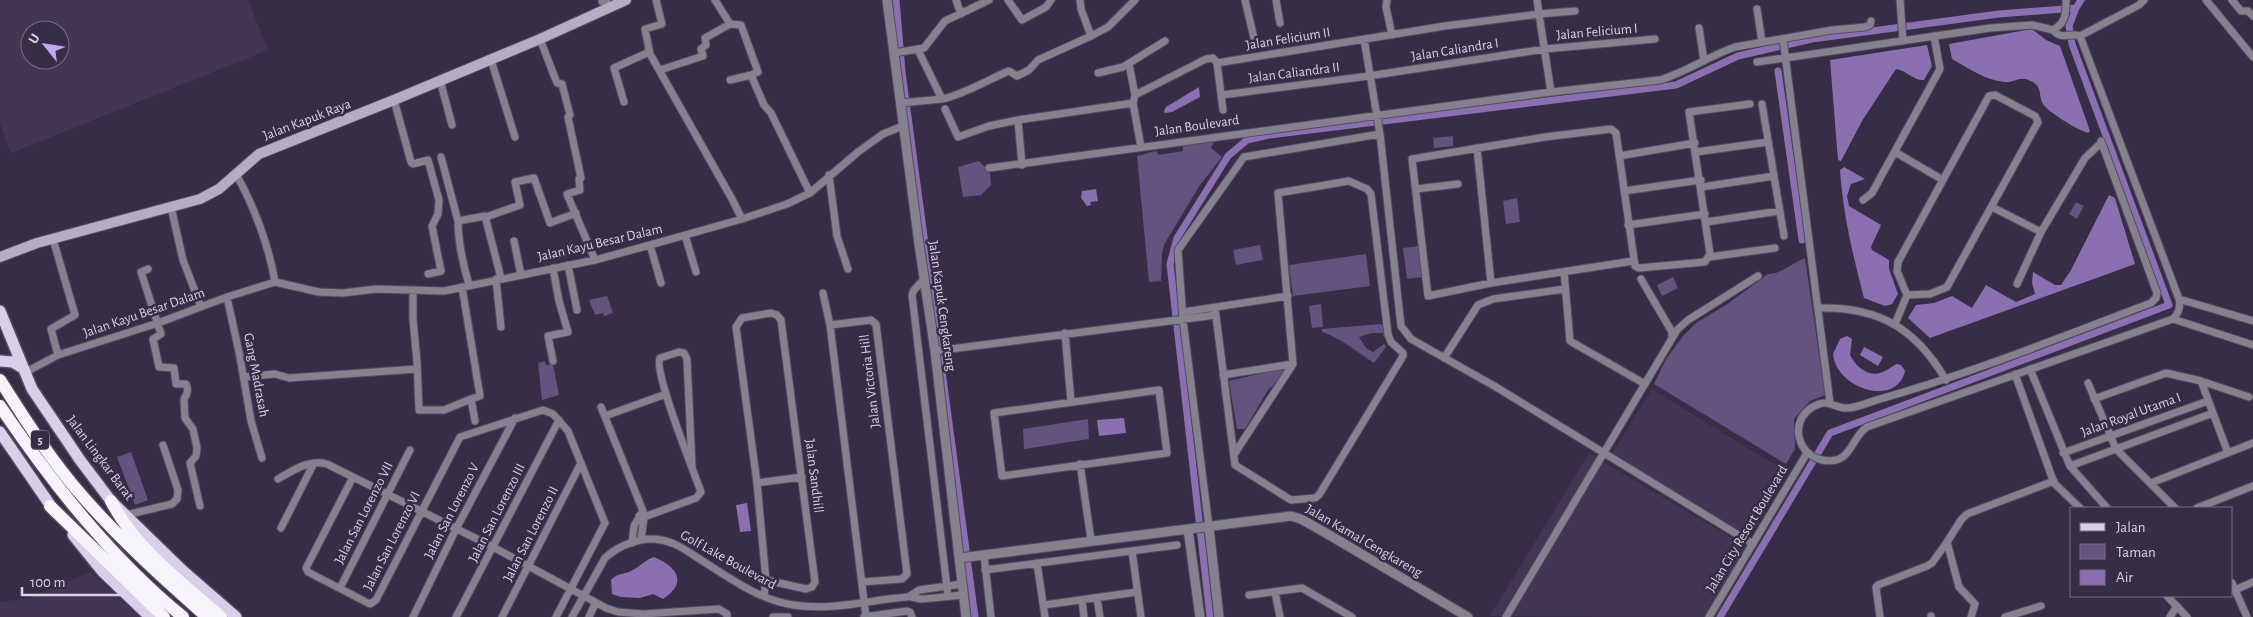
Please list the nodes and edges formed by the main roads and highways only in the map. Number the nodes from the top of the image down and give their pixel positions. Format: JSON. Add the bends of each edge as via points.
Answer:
{"nodes":[{"id":1,"x":620,"y":1,"type":"edge"},
{"id":2,"x":605,"y":2,"type":"edge"},
{"id":3,"x":0,"y":257,"type":"edge"},
{"id":4,"x":0,"y":311,"type":"edge"},
{"id":5,"x":2,"y":328,"type":"edge"},
{"id":6,"x":0,"y":361,"type":"edge"},
{"id":7,"x":22,"y":370,"type":"junction"},
{"id":8,"x":0,"y":380,"type":"edge"},
{"id":9,"x":0,"y":406,"type":"edge"},
{"id":10,"x":0,"y":432,"type":"edge"},
{"id":11,"x":111,"y":501,"type":"junction"},
{"id":12,"x":50,"y":506,"type":"junction"},
{"id":13,"x":150,"y":617,"type":"edge"},
{"id":14,"x":164,"y":617,"type":"edge"},
{"id":15,"x":183,"y":617,"type":"edge"},
{"id":16,"x":207,"y":617,"type":"edge"},
{"id":17,"x":221,"y":617,"type":"edge"},
{"id":18,"x":236,"y":617,"type":"edge"}],
"edges":[{"from":1,"to":2,"type":"main road","name":"Jalan Kapuk Raya"},
{"from":2,"to":3,"type":"main road","name":"Jalan Kapuk Raya","via":[[540,39],[259,154],[209,195]]},
{"from":4,"to":5,"type":"main road","name":"Jalan Lingkar Barat"},
{"from":5,"to":7,"type":"main road","name":"Jalan Lingkar Barat"},
{"from":6,"to":7,"type":"main road","via":[[7,361]]},
{"from":7,"to":11,"type":"main road","name":"Jalan Lingkar Barat","via":[[80,460]]},
{"from":8,"to":16,"type":"highway","number":"5","via":[[29,426],[82,497],[152,568]]},
{"from":9,"to":15,"type":"highway","number":"5","via":[[72,506],[146,587]]},
{"from":10,"to":12,"type":"main road"},
{"from":11,"to":17,"type":"highway","via":[[118,515],[165,568]]},
{"from":11,"to":18,"type":"main road","name":"Jalan Lingkar Barat"},
{"from":12,"to":13,"type":"main road","via":[[103,572]]},
{"from":12,"to":14,"type":"highway"}]}
